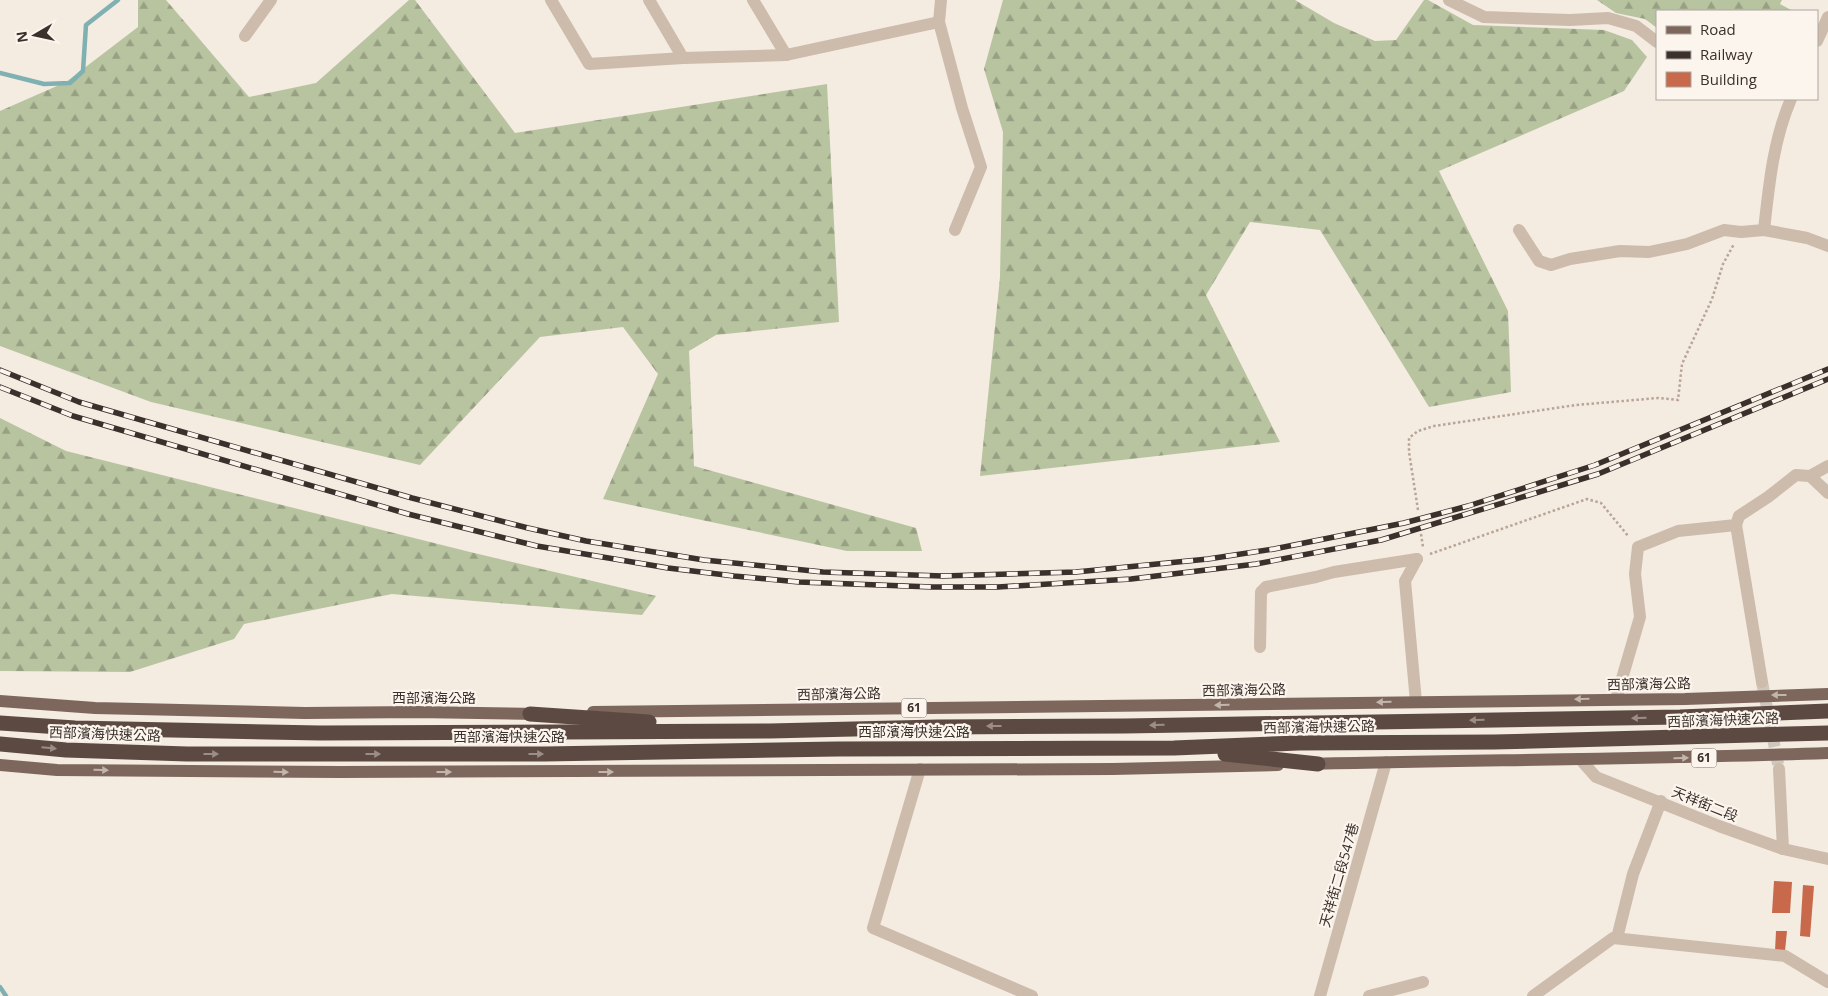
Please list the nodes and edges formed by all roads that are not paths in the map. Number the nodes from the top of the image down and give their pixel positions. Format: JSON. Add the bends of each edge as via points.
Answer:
{"nodes":[{"id":1,"x":271,"y":0,"type":"edge"},
{"id":2,"x":551,"y":0,"type":"edge"},
{"id":3,"x":649,"y":0,"type":"edge"},
{"id":4,"x":753,"y":0,"type":"edge"},
{"id":5,"x":941,"y":0,"type":"edge"},
{"id":6,"x":1449,"y":0,"type":"edge"},
{"id":7,"x":1828,"y":16,"type":"edge"},
{"id":8,"x":939,"y":22,"type":"junction"},
{"id":9,"x":1822,"y":35,"type":"edge"},
{"id":10,"x":245,"y":36,"type":"dead end"},
{"id":11,"x":1656,"y":41,"type":"edge"},
{"id":12,"x":786,"y":55,"type":"junction"},
{"id":13,"x":683,"y":58,"type":"junction"},
{"id":14,"x":1790,"y":100,"type":"edge"},
{"id":15,"x":955,"y":230,"type":"dead end"},
{"id":16,"x":1519,"y":230,"type":"dead end"},
{"id":17,"x":1764,"y":230,"type":"junction"},
{"id":18,"x":1828,"y":246,"type":"edge"},
{"id":19,"x":1828,"y":466,"type":"edge"},
{"id":20,"x":1810,"y":476,"type":"junction"},
{"id":21,"x":1828,"y":493,"type":"edge"},
{"id":22,"x":1736,"y":525,"type":"junction"},
{"id":23,"x":1260,"y":647,"type":"dead end"},
{"id":24,"x":1762,"y":682,"type":"tunnel mouth"},
{"id":25,"x":1828,"y":694,"type":"edge"},
{"id":26,"x":1616,"y":699,"type":"junction"},
{"id":27,"x":0,"y":701,"type":"edge"},
{"id":28,"x":1416,"y":702,"type":"junction"},
{"id":29,"x":1828,"y":711,"type":"edge"},
{"id":30,"x":530,"y":714,"type":"junction"},
{"id":31,"x":0,"y":723,"type":"edge"},
{"id":32,"x":770,"y":731,"type":"junction"},
{"id":33,"x":1828,"y":733,"type":"edge"},
{"id":34,"x":0,"y":744,"type":"edge"},
{"id":35,"x":1174,"y":748,"type":"junction"},
{"id":36,"x":1828,"y":753,"type":"edge"},
{"id":37,"x":1580,"y":759,"type":"junction"},
{"id":38,"x":1386,"y":762,"type":"junction"},
{"id":39,"x":1318,"y":764,"type":"junction"},
{"id":40,"x":0,"y":765,"type":"edge"},
{"id":41,"x":920,"y":769,"type":"junction"},
{"id":42,"x":1779,"y":770,"type":"tunnel mouth"},
{"id":43,"x":1660,"y":802,"type":"junction"},
{"id":44,"x":1783,"y":849,"type":"junction"},
{"id":45,"x":1828,"y":859,"type":"edge"},
{"id":46,"x":1617,"y":938,"type":"junction"},
{"id":47,"x":1423,"y":982,"type":"dead end"},
{"id":48,"x":1828,"y":982,"type":"edge"},
{"id":49,"x":1032,"y":996,"type":"edge"},
{"id":50,"x":1320,"y":996,"type":"edge"},
{"id":51,"x":1369,"y":996,"type":"edge"},
{"id":52,"x":1533,"y":996,"type":"edge"}],
"edges":[{"from":1,"to":10,"type":"street"},
{"from":2,"to":13,"type":"street","via":[[589,64]]},
{"from":3,"to":13,"type":"street"},
{"from":4,"to":12,"type":"street"},
{"from":5,"to":8,"type":"street"},
{"from":6,"to":11,"type":"street","via":[[1484,17],[1608,18],[1636,26]]},
{"from":7,"to":9,"type":"street"},
{"from":8,"to":12,"type":"street"},
{"from":8,"to":15,"type":"street","via":[[981,167]]},
{"from":12,"to":13,"type":"street"},
{"from":14,"to":17,"type":"street","via":[[1775,145]]},
{"from":16,"to":17,"type":"street","via":[[1539,261],[1552,265],[1620,250],[1649,252],[1666,249],[1724,230]]},
{"from":17,"to":18,"type":"street","via":[[1807,238]]},
{"from":19,"to":20,"type":"street"},
{"from":20,"to":21,"type":"street"},
{"from":20,"to":22,"type":"street","via":[[1796,475],[1739,516]]},
{"from":22,"to":24,"type":"street"},
{"from":22,"to":26,"type":"street","via":[[1678,531],[1638,547],[1635,574],[1640,617]]},
{"from":23,"to":28,"type":"street","via":[[1261,592],[1266,587],[1421,557],[1405,581]]},
{"from":25,"to":26,"type":"main road","name":"西部濱海公路","number":"61","one_way":true},
{"from":26,"to":28,"type":"main road","name":"西部濱海公路","number":"61","one_way":true},
{"from":27,"to":30,"type":"main road","name":"西部濱海公路","number":"61","via":[[95,708]]},
{"from":28,"to":30,"type":"main road","name":"西部濱海公路","number":"61","one_way":true},
{"from":29,"to":32,"type":"highway","name":"西部濱海快速公路","number":"61","one_way":true,"via":[[1680,717]]},
{"from":30,"to":32,"type":"highway"},
{"from":31,"to":32,"type":"highway","name":"西部濱海快速公路","number":"61","via":[[75,728],[320,733]]},
{"from":33,"to":35,"type":"highway","name":"西部濱海快速公路","number":"61"},
{"from":34,"to":35,"type":"highway","name":"西部濱海快速公路","number":"61","one_way":true,"via":[[66,750],[207,754]]},
{"from":35,"to":39,"type":"highway"},
{"from":37,"to":36,"type":"main road","number":"61","one_way":true},
{"from":37,"to":38,"type":"main road","number":"61"},
{"from":37,"to":43,"type":"street","name":"天祥街二段","via":[[1596,777]]},
{"from":38,"to":39,"type":"main road","number":"61"},
{"from":38,"to":50,"type":"street","name":"天祥街二段547巷"},
{"from":39,"to":41,"type":"main road","number":"61"},
{"from":40,"to":41,"type":"main road","number":"61","one_way":true,"via":[[57,770],[331,772]]},
{"from":41,"to":49,"type":"street","via":[[873,928]]},
{"from":42,"to":44,"type":"street"},
{"from":43,"to":44,"type":"street","name":"天祥街二段"},
{"from":43,"to":46,"type":"street","via":[[1633,874]]},
{"from":44,"to":45,"type":"street","name":"天祥街二段"},
{"from":46,"to":48,"type":"street","via":[[1786,956]]},
{"from":46,"to":52,"type":"street"},
{"from":47,"to":51,"type":"street"}]}
